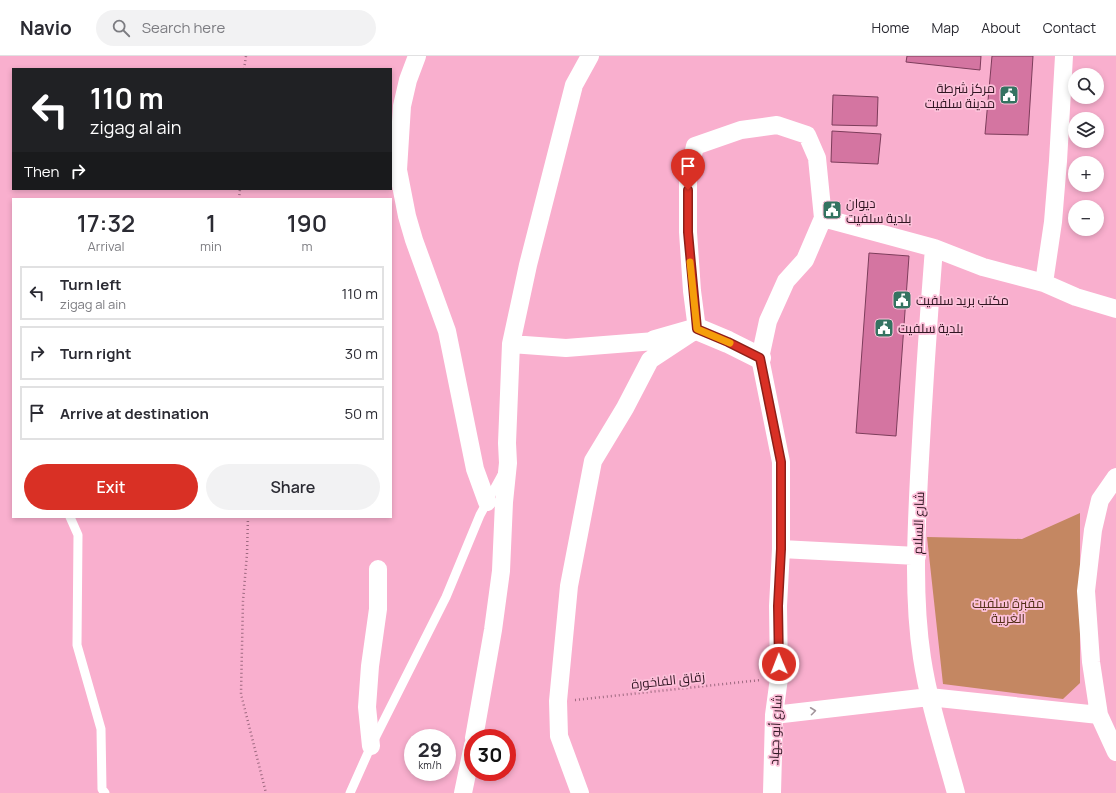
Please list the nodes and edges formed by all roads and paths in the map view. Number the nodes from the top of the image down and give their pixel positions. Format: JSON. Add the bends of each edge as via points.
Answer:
{"nodes":[{"id":1,"x":246,"y":56,"type":"edge"},
{"id":2,"x":417,"y":56,"type":"edge"},
{"id":3,"x":590,"y":56,"type":"edge"},
{"id":4,"x":1064,"y":56,"type":"edge"},
{"id":5,"x":244,"y":68,"type":"edge"},
{"id":6,"x":824,"y":218,"type":"junction"},
{"id":7,"x":934,"y":248,"type":"junction"},
{"id":8,"x":1044,"y":283,"type":"junction"},
{"id":9,"x":1116,"y":309,"type":"edge"},
{"id":10,"x":697,"y":329,"type":"junction"},
{"id":11,"x":655,"y":341,"type":"joint"},
{"id":12,"x":511,"y":344,"type":"junction"},
{"id":13,"x":760,"y":358,"type":"junction"},
{"id":14,"x":508,"y":463,"type":"junction"},
{"id":15,"x":1116,"y":477,"type":"edge"},
{"id":16,"x":487,"y":502,"type":"junction"},
{"id":17,"x":70,"y":518,"type":"edge"},
{"id":18,"x":248,"y":518,"type":"edge"},
{"id":19,"x":781,"y":549,"type":"junction"},
{"id":20,"x":917,"y":556,"type":"junction"},
{"id":21,"x":378,"y":570,"type":"dead end"},
{"id":22,"x":779,"y":678,"type":"junction"},
{"id":23,"x":929,"y":697,"type":"junction"},
{"id":24,"x":558,"y":702,"type":"junction"},
{"id":25,"x":1099,"y":714,"type":"junction"},
{"id":26,"x":774,"y":715,"type":"junction"},
{"id":27,"x":476,"y":729,"type":"edge"},
{"id":28,"x":371,"y":746,"type":"junction"},
{"id":29,"x":1116,"y":752,"type":"edge"},
{"id":30,"x":466,"y":781,"type":"edge"},
{"id":31,"x":105,"y":793,"type":"edge"},
{"id":32,"x":266,"y":793,"type":"edge"},
{"id":33,"x":350,"y":793,"type":"edge"},
{"id":34,"x":464,"y":793,"type":"edge"},
{"id":35,"x":580,"y":793,"type":"edge"},
{"id":36,"x":772,"y":793,"type":"edge"},
{"id":37,"x":956,"y":793,"type":"edge"}],
"edges":[{"from":1,"to":5,"type":"path"},
{"from":2,"to":16,"type":"street","via":[[402,106],[398,170],[414,240],[447,331],[475,469]]},
{"from":3,"to":12,"type":"street","via":[[574,84],[528,265]]},
{"from":4,"to":8,"type":"street","via":[[1053,222]]},
{"from":6,"to":7,"type":"street"},
{"from":6,"to":10,"type":"street","via":[[817,158],[807,135],[777,125],[741,130],[695,146],[688,177],[688,232]]},
{"from":6,"to":13,"type":"street","via":[[805,260],[786,281],[768,321]]},
{"from":7,"to":8,"type":"street","via":[[983,267]]},
{"from":7,"to":20,"type":"street","name":"شارع السلام","via":[[921,440]]},
{"from":8,"to":9,"type":"street","via":[[1076,297]]},
{"from":10,"to":11,"type":"street"},
{"from":10,"to":13,"type":"street"},
{"from":10,"to":24,"type":"street","via":[[650,360],[593,461],[569,586]]},
{"from":11,"to":12,"type":"street","via":[[566,348]]},
{"from":12,"to":14,"type":"street"},
{"from":13,"to":19,"type":"street","name":"شارع أبو جهاد","via":[[781,462]]},
{"from":14,"to":16,"type":"lane"},
{"from":14,"to":27,"type":"street","via":[[501,571]]},
{"from":15,"to":25,"type":"street","via":[[1100,500],[1093,530],[1086,591],[1091,662]]},
{"from":16,"to":28,"type":"lane","via":[[446,597]]},
{"from":17,"to":31,"type":"lane","via":[[78,535],[77,645],[101,729],[102,789]]},
{"from":18,"to":32,"type":"path","via":[[241,694]]},
{"from":19,"to":20,"type":"street"},
{"from":19,"to":22,"type":"street","name":"شارع أبو جهاد","via":[[778,606]]},
{"from":20,"to":23,"type":"street","name":"شارع السلام","via":[[916,606]]},
{"from":21,"to":28,"type":"street","via":[[378,609],[367,707]]},
{"from":22,"to":24,"type":"path","name":"زقاق الفاخورة"},
{"from":22,"to":26,"type":"street","name":"شارع أبو جهاد"},
{"from":23,"to":25,"type":"street"},
{"from":26,"to":23,"type":"street","one_way":true},
{"from":23,"to":37,"type":"street","name":"شارع السلام"},
{"from":24,"to":35,"type":"street","via":[[559,736]]},
{"from":25,"to":29,"type":"street"},
{"from":26,"to":36,"type":"street","name":"شارع أبو جهاد"},
{"from":28,"to":33,"type":"lane"},
{"from":30,"to":34,"type":"street"}]}
